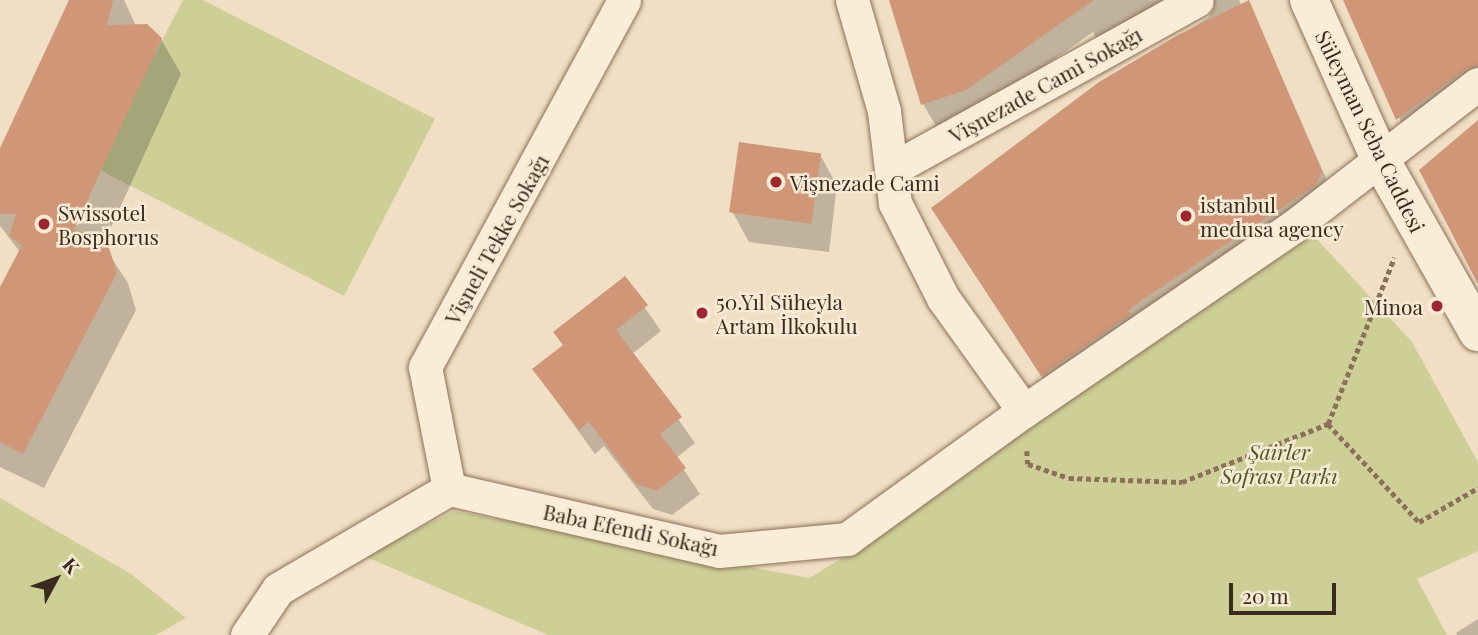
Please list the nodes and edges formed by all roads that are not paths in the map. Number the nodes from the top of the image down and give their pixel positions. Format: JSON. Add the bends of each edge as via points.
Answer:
{"nodes":[{"id":1,"x":624,"y":0,"type":"edge"},
{"id":2,"x":852,"y":0,"type":"edge"},
{"id":3,"x":1197,"y":0,"type":"edge"},
{"id":4,"x":1309,"y":0,"type":"edge"},
{"id":5,"x":1478,"y":84,"type":"edge"},
{"id":6,"x":1380,"y":159,"type":"junction"},
{"id":7,"x":894,"y":168,"type":"junction"},
{"id":8,"x":1478,"y":332,"type":"edge"},
{"id":9,"x":1024,"y":411,"type":"junction"},
{"id":10,"x":449,"y":489,"type":"junction"},
{"id":11,"x":247,"y":635,"type":"edge"}],
"edges":[{"from":1,"to":10,"type":"street","name":"Vişneli Tekke Sokağı","via":[[425,367]]},
{"from":2,"to":7,"type":"street","via":[[884,110]]},
{"from":3,"to":7,"type":"street","name":"Vişnezade Cami Sokağı"},
{"from":4,"to":6,"type":"main road","name":"Süleyman Seba Caddesi"},
{"from":5,"to":6,"type":"street","name":"Baba Efendi Sokağı"},
{"from":6,"to":8,"type":"main road","name":"Süleyman Seba Caddesi"},
{"from":6,"to":9,"type":"street","name":"Baba Efendi Sokağı","via":[[1180,307]]},
{"from":7,"to":9,"type":"street","via":[[895,203],[943,298]]},
{"from":9,"to":10,"type":"street","name":"Baba Efendi Sokağı","via":[[847,539],[719,551]]},
{"from":10,"to":11,"type":"street","via":[[278,589]]}]}
